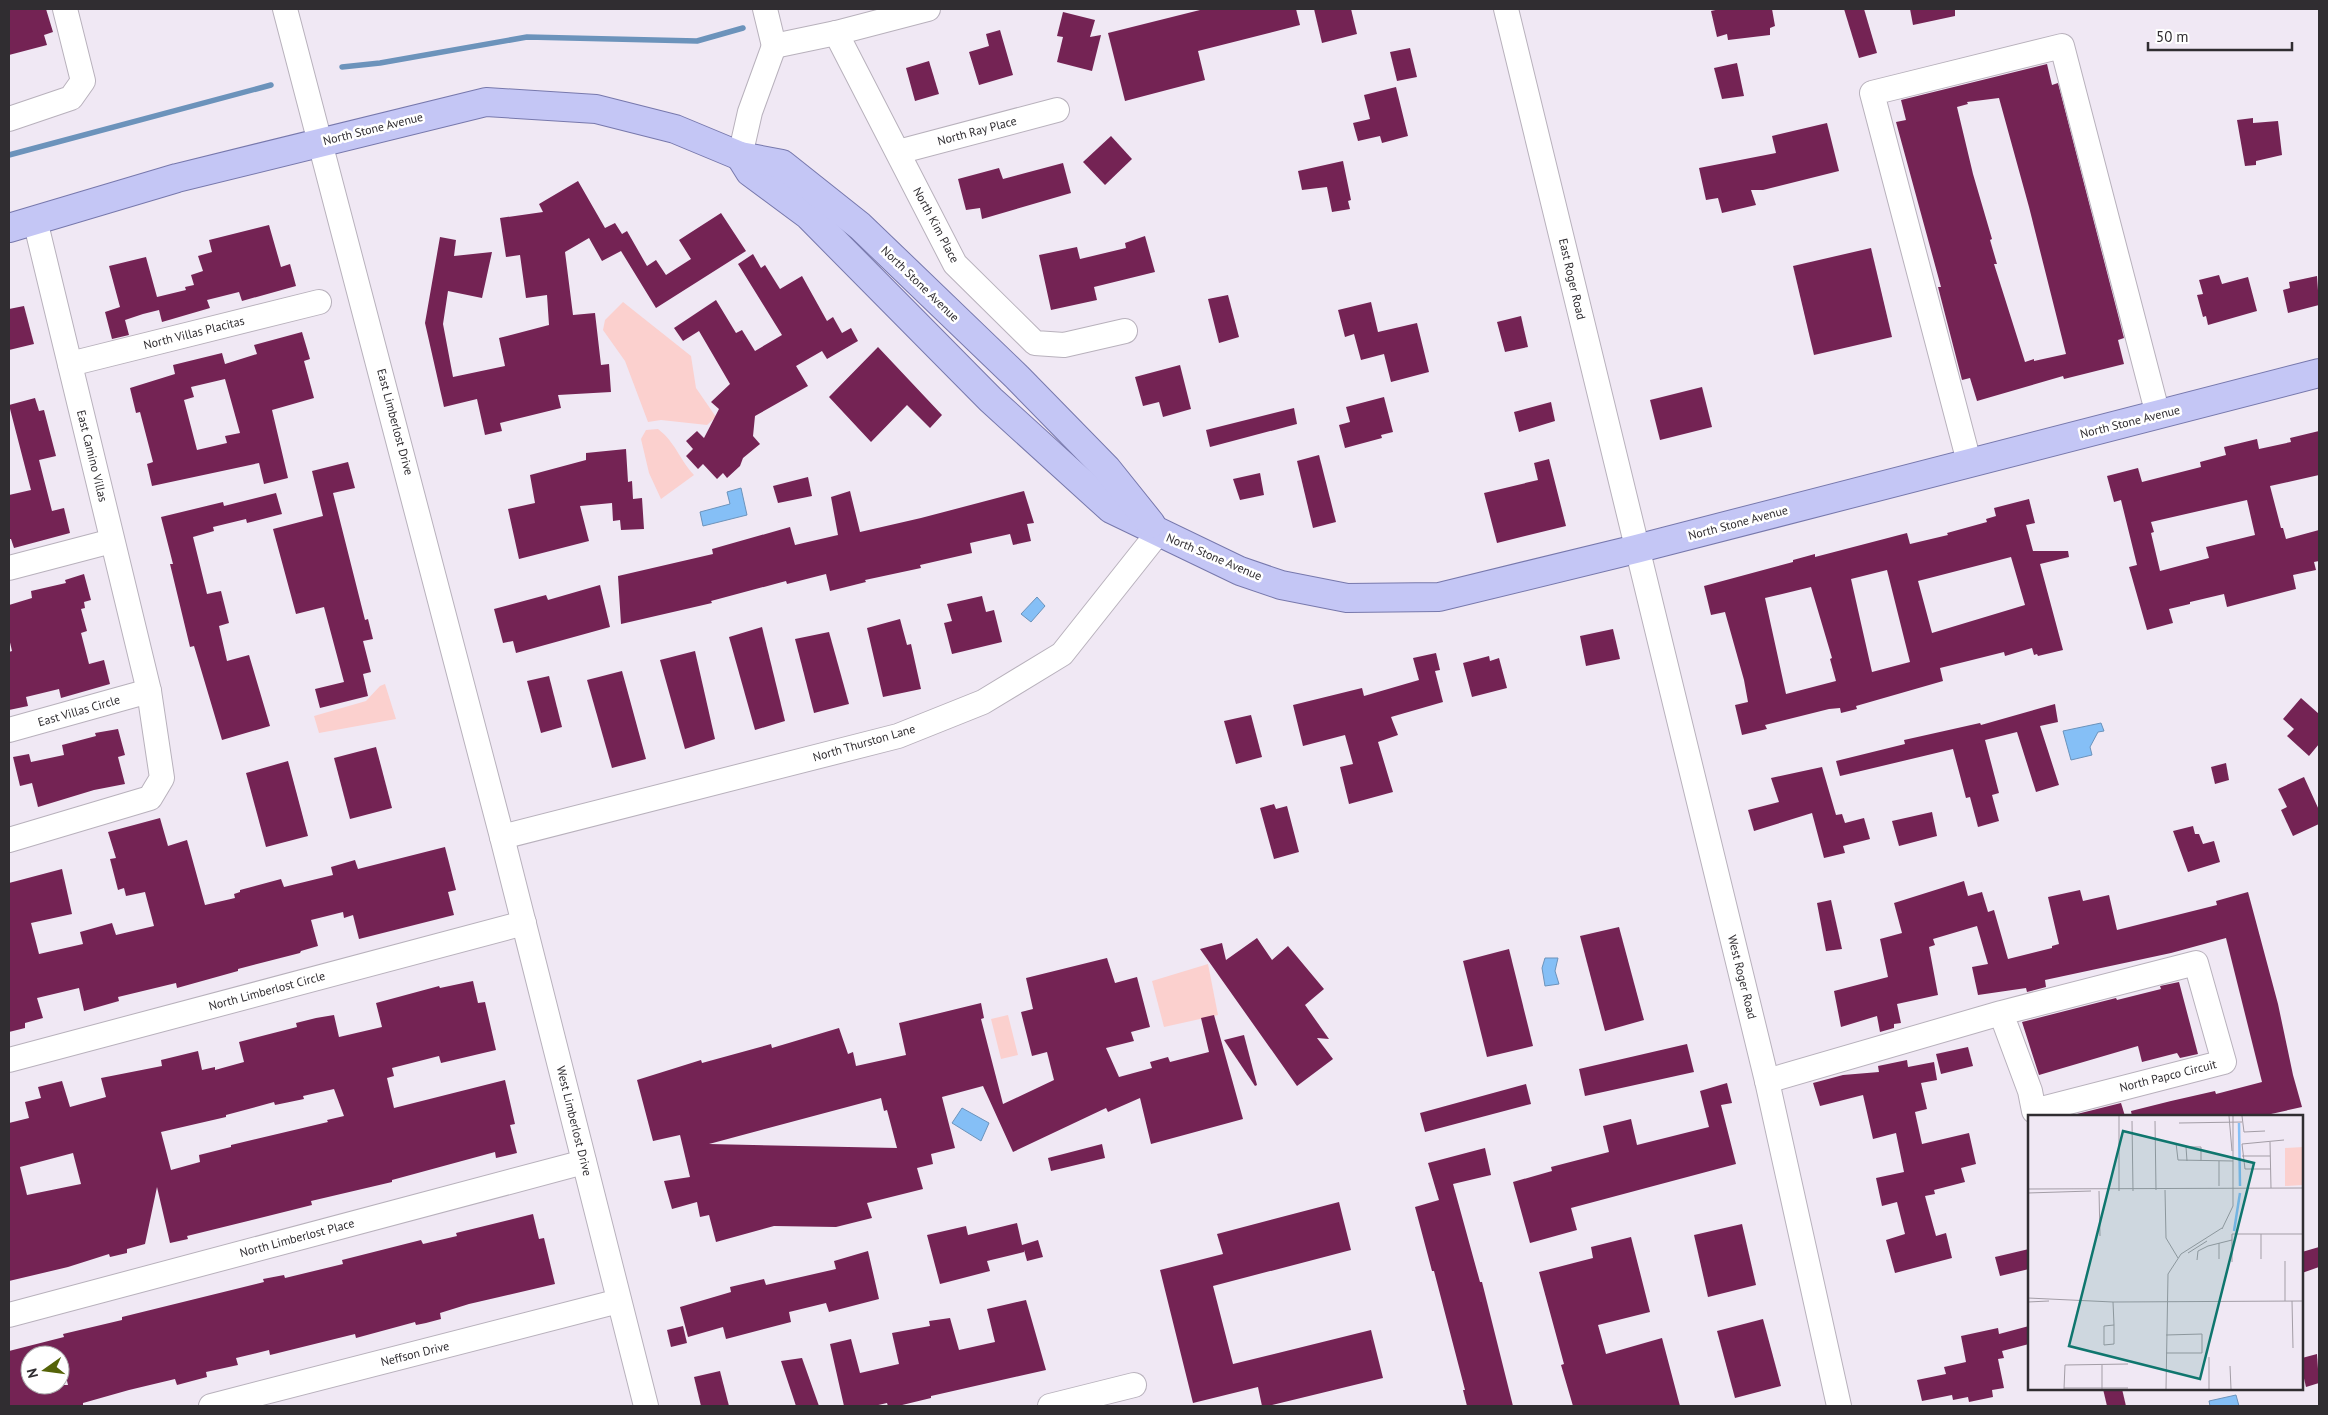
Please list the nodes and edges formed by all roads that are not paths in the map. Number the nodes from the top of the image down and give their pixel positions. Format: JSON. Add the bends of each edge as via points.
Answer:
{"nodes":[{"id":1,"x":65,"y":9,"type":"edge"},
{"id":2,"x":285,"y":9,"type":"edge"},
{"id":3,"x":765,"y":9,"type":"edge"},
{"id":4,"x":928,"y":9,"type":"edge"},
{"id":5,"x":1506,"y":9,"type":"edge"},
{"id":6,"x":836,"y":32,"type":"junction"},
{"id":7,"x":774,"y":46,"type":"junction"},
{"id":8,"x":1057,"y":110,"type":"dead end"},
{"id":9,"x":9,"y":119,"type":"edge"},
{"id":10,"x":322,"y":141,"type":"junction"},
{"id":11,"x":898,"y":152,"type":"junction"},
{"id":12,"x":740,"y":156,"type":"junction"},
{"id":13,"x":35,"y":220,"type":"junction"},
{"id":14,"x":9,"y":228,"type":"edge"},
{"id":15,"x":319,"y":302,"type":"dead end"},
{"id":16,"x":1125,"y":331,"type":"dead end"},
{"id":17,"x":70,"y":364,"type":"junction"},
{"id":18,"x":2319,"y":373,"type":"edge"},
{"id":19,"x":2158,"y":415,"type":"junction"},
{"id":20,"x":1969,"y":462,"type":"junction"},
{"id":21,"x":1158,"y":533,"type":"junction"},
{"id":22,"x":112,"y":541,"type":"junction"},
{"id":23,"x":1636,"y":549,"type":"junction"},
{"id":24,"x":9,"y":568,"type":"edge"},
{"id":25,"x":149,"y":691,"type":"junction"},
{"id":26,"x":9,"y":730,"type":"edge"},
{"id":27,"x":502,"y":837,"type":"junction"},
{"id":28,"x":9,"y":840,"type":"edge"},
{"id":29,"x":524,"y":923,"type":"junction"},
{"id":30,"x":2001,"y":1013,"type":"junction"},
{"id":31,"x":9,"y":1060,"type":"edge"},
{"id":32,"x":1767,"y":1081,"type":"junction"},
{"id":33,"x":584,"y":1162,"type":"junction"},
{"id":34,"x":619,"y":1301,"type":"junction"},
{"id":35,"x":9,"y":1315,"type":"edge"},
{"id":36,"x":1134,"y":1385,"type":"dead end"},
{"id":37,"x":211,"y":1406,"type":"edge"},
{"id":38,"x":646,"y":1406,"type":"edge"},
{"id":39,"x":1050,"y":1406,"type":"edge"},
{"id":40,"x":1839,"y":1406,"type":"edge"}],
"edges":[{"from":1,"to":9,"type":"street","via":[[83,80],[70,98]]},
{"from":2,"to":10,"type":"street","name":"East Limberlost Drive"},
{"from":3,"to":7,"type":"street"},
{"from":4,"to":6,"type":"street"},
{"from":5,"to":23,"type":"street","name":"East Roger Road"},
{"from":6,"to":7,"type":"street"},
{"from":6,"to":11,"type":"street","name":"North Kim Place"},
{"from":7,"to":12,"type":"street","via":[[750,112]]},
{"from":8,"to":11,"type":"street","name":"North Ray Place"},
{"from":10,"to":12,"type":"main road","name":"North Stone Avenue","via":[[486,102],[596,110],[675,129]]},
{"from":10,"to":13,"type":"main road","name":"North Stone Avenue","via":[[177,178]]},
{"from":10,"to":27,"type":"street","name":"East Limberlost Drive"},
{"from":11,"to":16,"type":"street","name":"North Kim Place","via":[[955,264],[1034,343],[1064,345]]},
{"from":12,"to":21,"type":"main road","name":"North Stone Avenue","via":[[782,164],[860,226],[1107,469]]},
{"from":13,"to":14,"type":"main road","name":"North Stone Avenue"},
{"from":13,"to":17,"type":"street","name":"East Camino Villas"},
{"from":15,"to":17,"type":"street","name":"North Villas Placitas"},
{"from":17,"to":22,"type":"street","name":"East Camino Villas"},
{"from":18,"to":19,"type":"main road","name":"North Stone Avenue"},
{"from":19,"to":20,"type":"main road","name":"North Stone Avenue"},
{"from":19,"to":20,"type":"street","via":[[2062,46],[1872,93]]},
{"from":20,"to":23,"type":"main road","name":"North Stone Avenue"},
{"from":21,"to":23,"type":"main road","name":"North Stone Avenue","via":[[1240,571],[1281,585],[1347,598],[1439,597]]},
{"from":21,"to":27,"type":"street","name":"North Thurston Lane","via":[[1062,654],[983,702],[898,736]]},
{"from":22,"to":24,"type":"street"},
{"from":22,"to":25,"type":"street","name":"East Camino Villas"},
{"from":23,"to":32,"type":"street","name":"West Roger Road"},
{"from":25,"to":26,"type":"street","name":"East Villas Circle"},
{"from":25,"to":28,"type":"street","name":"East Camino Villas","via":[[162,778],[150,798]]},
{"from":27,"to":29,"type":"street","name":"West Limberlost Drive"},
{"from":29,"to":31,"type":"street","name":"North Limberlost Circle"},
{"from":29,"to":33,"type":"street","name":"West Limberlost Drive"},
{"from":30,"to":30,"type":"street","name":"North Papco Circuit","via":[[2030,1091],[2034,1111],[2224,1062],[2196,964]]},
{"from":30,"to":32,"type":"street","name":"North Papco Circuit"},
{"from":32,"to":40,"type":"street","name":"West Roger Road"},
{"from":33,"to":34,"type":"street","name":"West Limberlost Drive"},
{"from":33,"to":35,"type":"street","name":"North Limberlost Place"},
{"from":34,"to":37,"type":"street","name":"Neffson Drive"},
{"from":34,"to":38,"type":"street","name":"West Limberlost Drive"},
{"from":36,"to":39,"type":"street"}]}
